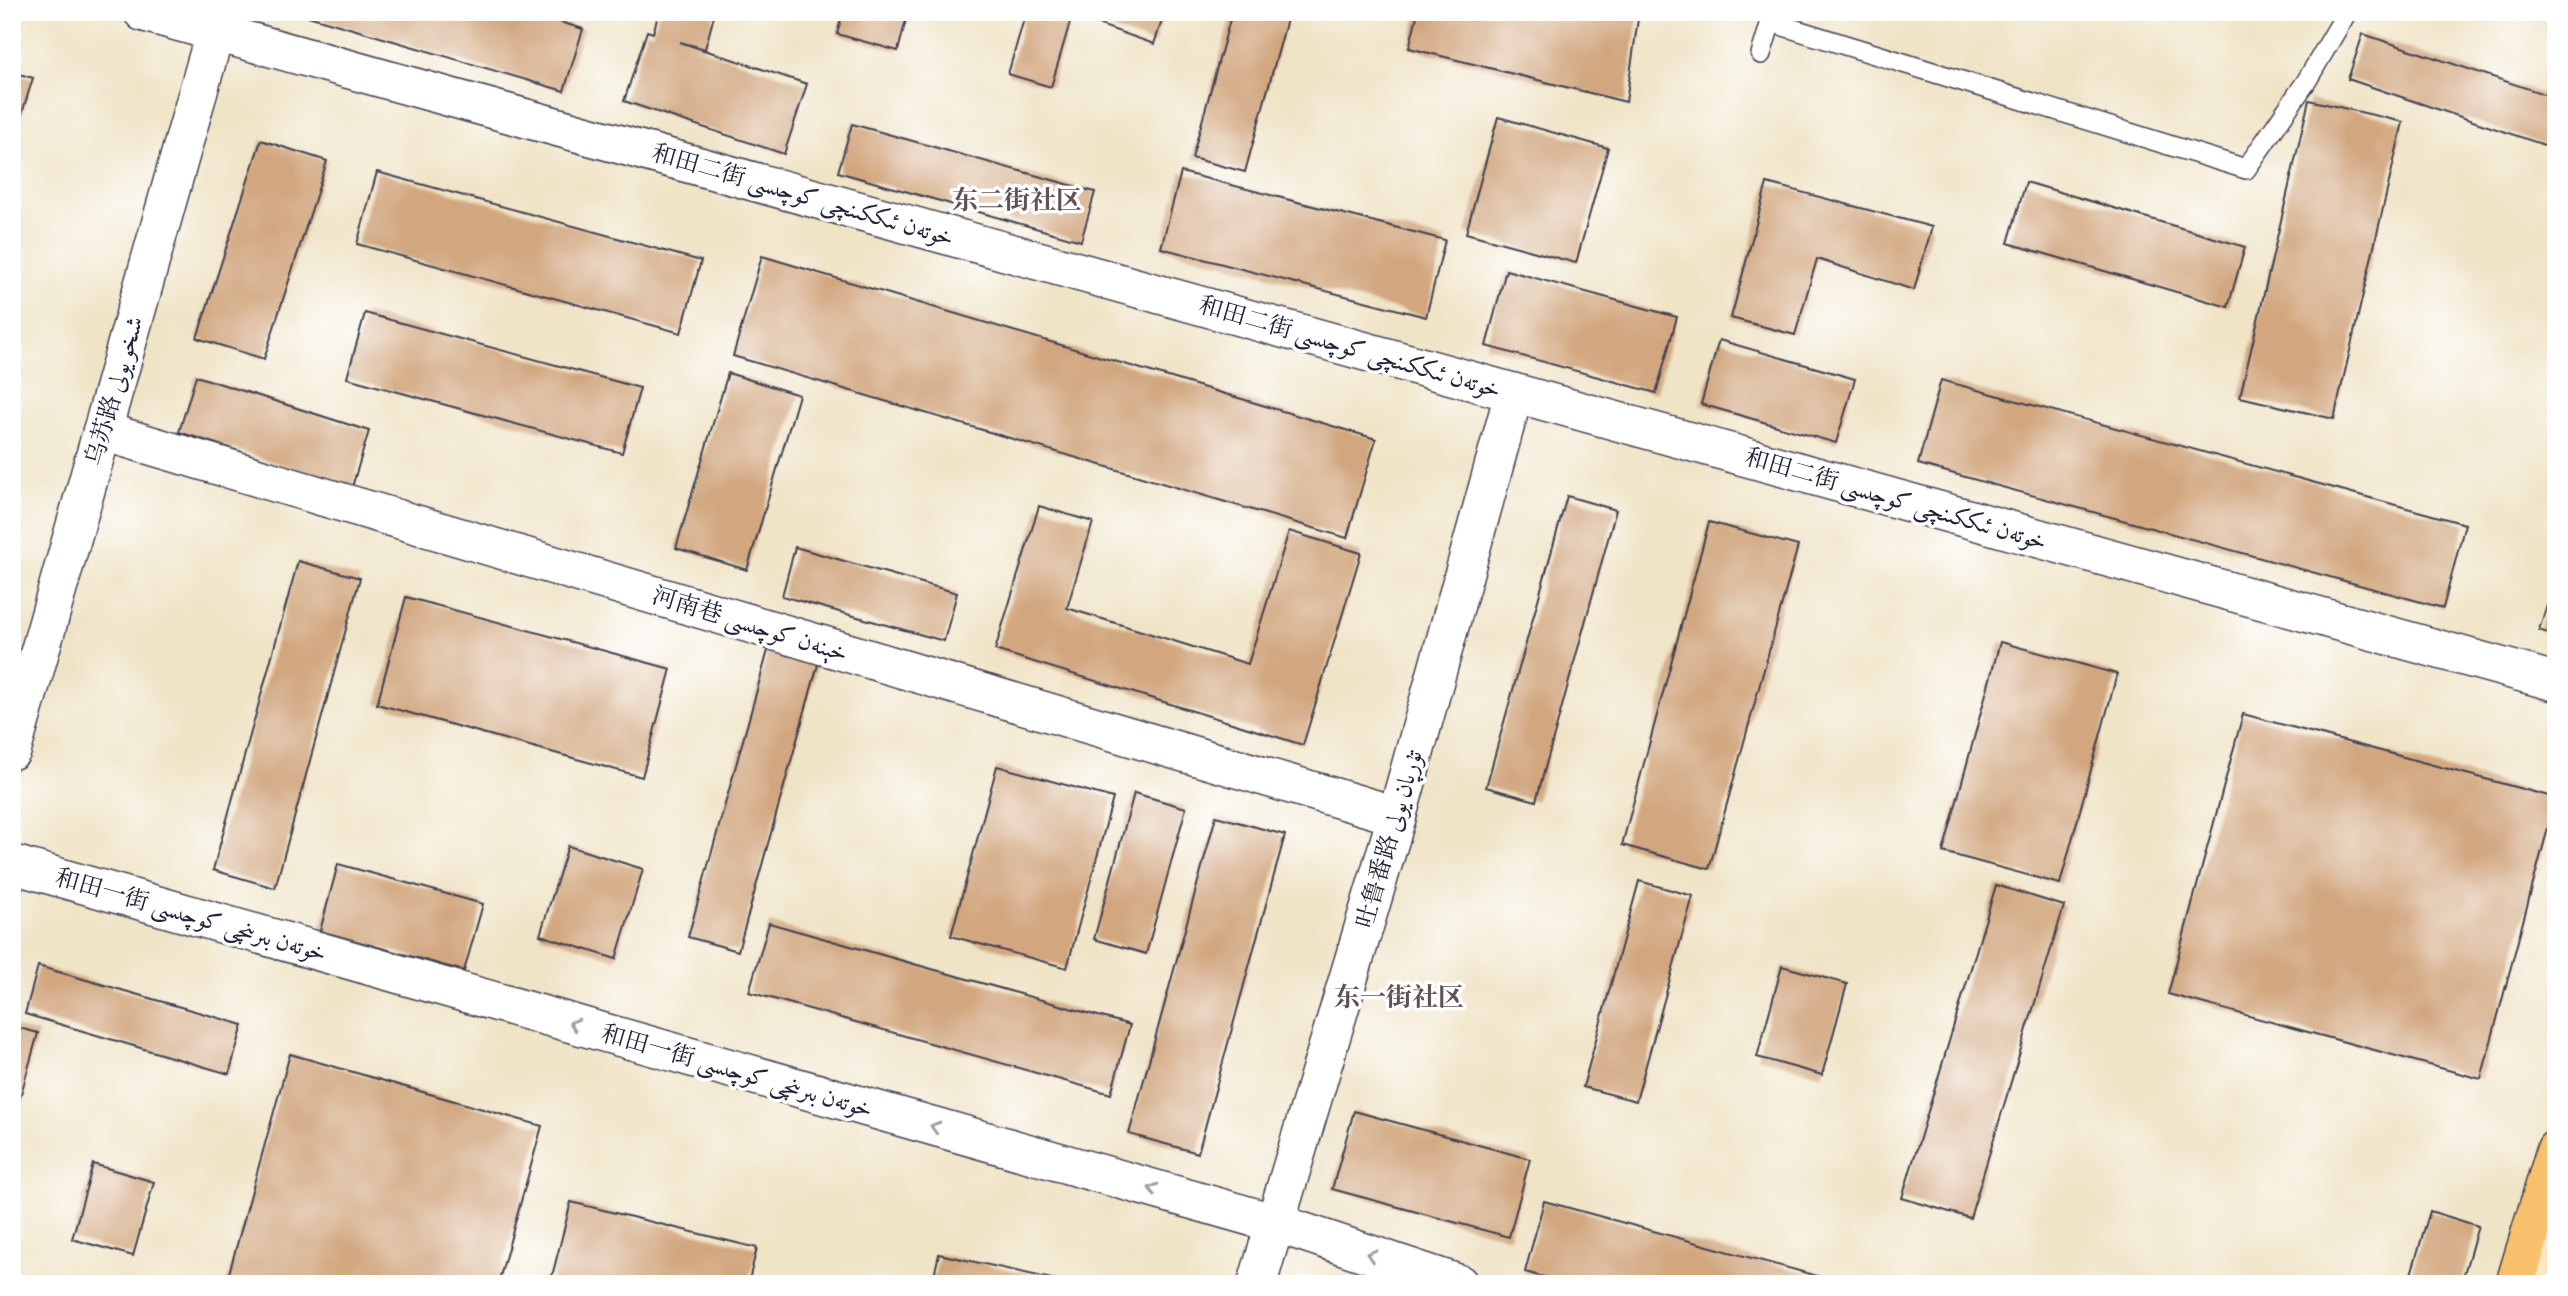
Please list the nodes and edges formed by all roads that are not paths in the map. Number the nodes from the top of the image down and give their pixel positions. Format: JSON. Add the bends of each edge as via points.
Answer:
{"nodes":[{"id":1,"x":143,"y":12,"type":"edge"},
{"id":2,"x":2347,"y":12,"type":"edge"},
{"id":3,"x":1773,"y":17,"type":"edge"},
{"id":4,"x":215,"y":32,"type":"junction"},
{"id":5,"x":1761,"y":54,"type":"dead end"},
{"id":6,"x":1514,"y":393,"type":"junction"},
{"id":7,"x":102,"y":431,"type":"junction"},
{"id":8,"x":2556,"y":682,"type":"edge"},
{"id":9,"x":12,"y":750,"type":"edge"},
{"id":10,"x":1397,"y":816,"type":"junction"},
{"id":11,"x":12,"y":864,"type":"edge"},
{"id":12,"x":2556,"y":1149,"type":"edge"},
{"id":13,"x":1275,"y":1224,"type":"junction"},
{"id":14,"x":2556,"y":1233,"type":"edge"},
{"id":15,"x":1257,"y":1284,"type":"edge"},
{"id":16,"x":1459,"y":1284,"type":"edge"},
{"id":17,"x":2515,"y":1284,"type":"edge"},
{"id":18,"x":2540,"y":1284,"type":"edge"}],
"edges":[{"from":1,"to":4,"type":"street","name":"和田二街 خوتەن ئىككىنچى كوچىسى"},
{"from":2,"to":3,"type":"lane","via":[[2246,169]]},
{"from":3,"to":5,"type":"lane"},
{"from":4,"to":6,"type":"street","name":"和田二街 خوتەن ئىككىنچى كوچىسى"},
{"from":4,"to":7,"type":"street","name":"乌苏路 شىخو يولى"},
{"from":6,"to":8,"type":"street","name":"和田二街 خوتەن ئىككىنچى كوچىسى"},
{"from":6,"to":10,"type":"street","name":"吐鲁番路 تۇرپان يولى"},
{"from":7,"to":9,"type":"street","name":"乌苏路 شىخو يولى"},
{"from":7,"to":10,"type":"street","name":"河南巷 خېنەن كوچىسى"},
{"from":10,"to":13,"type":"street","name":"吐鲁番路 تۇرپان يولى"},
{"from":13,"to":11,"type":"street","name":"和田一街 خوتەن بىرىنچى كوچىسى","one_way":true},
{"from":12,"to":17,"type":"highway"},
{"from":13,"to":15,"type":"street","name":"吐鲁番路 تۇرپان يولى"},
{"from":16,"to":13,"type":"street","name":"和田一街 خوتەن بىرىنچى كوچىسى","one_way":true},
{"from":14,"to":18,"type":"street"}]}
